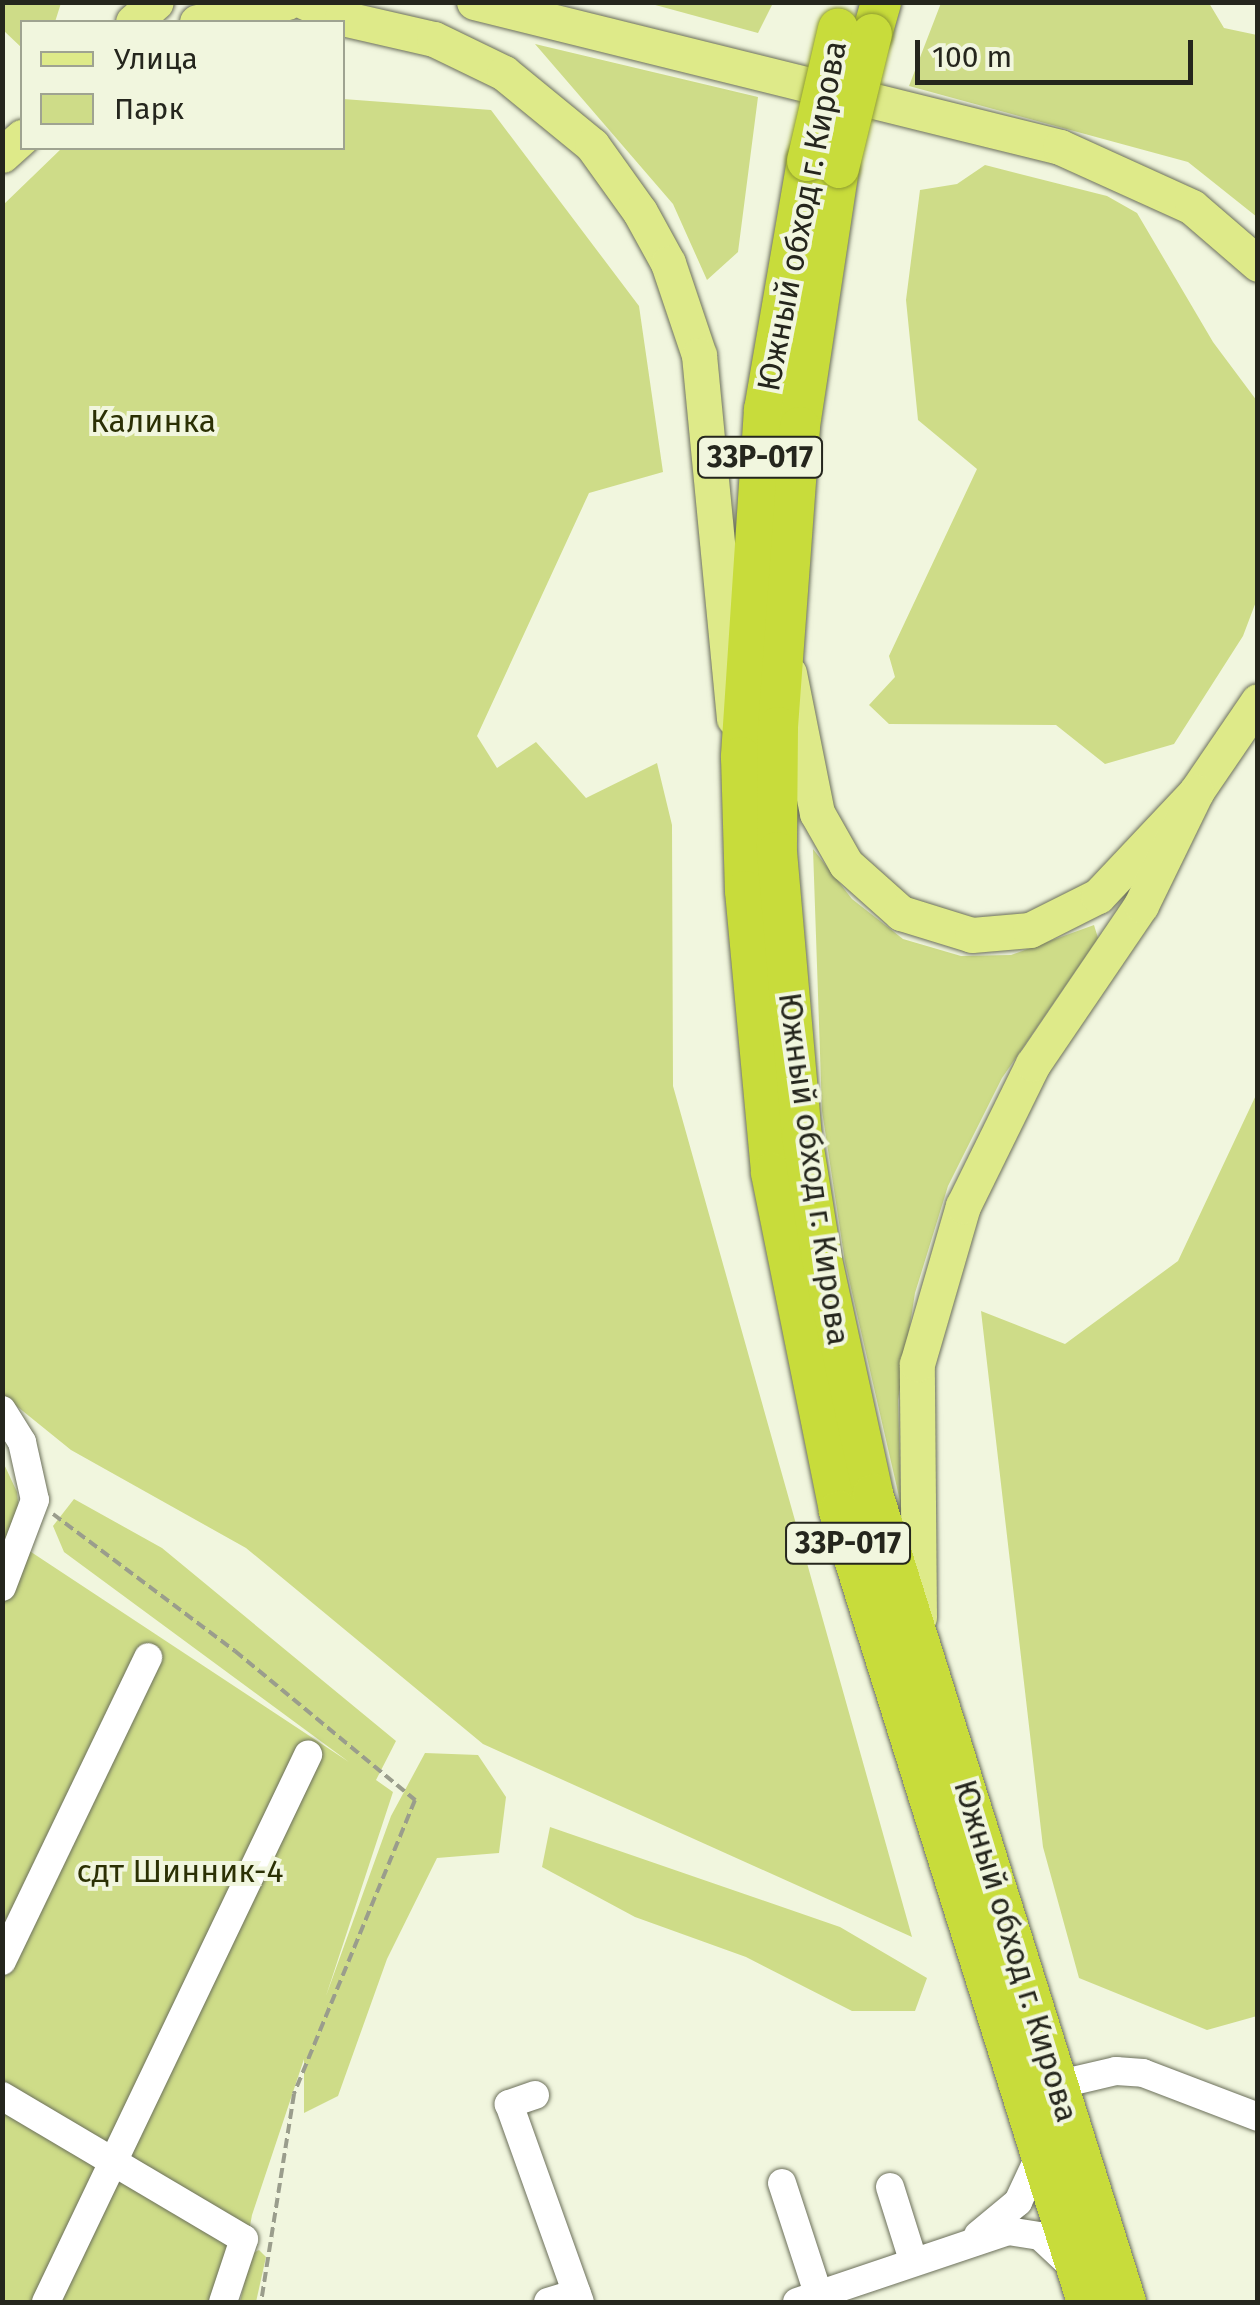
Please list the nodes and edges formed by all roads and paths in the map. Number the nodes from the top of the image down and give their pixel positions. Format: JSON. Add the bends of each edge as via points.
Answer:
{"nodes":[{"id":1,"x":156,"y":2,"type":"edge"},
{"id":2,"x":286,"y":2,"type":"edge"},
{"id":3,"x":305,"y":2,"type":"edge"},
{"id":4,"x":470,"y":3,"type":"edge"},
{"id":5,"x":859,"y":17,"type":"edge"},
{"id":6,"x":135,"y":20,"type":"edge"},
{"id":7,"x":206,"y":20,"type":"edge"},
{"id":8,"x":823,"y":164,"type":"junction"},
{"id":9,"x":1258,"y":264,"type":"edge"},
{"id":10,"x":785,"y":653,"type":"junction"},
{"id":11,"x":1258,"y":700,"type":"edge"},
{"id":12,"x":741,"y":757,"type":"junction"},
{"id":13,"x":1196,"y":792,"type":"junction"},
{"id":14,"x":2,"y":1410,"type":"edge"},
{"id":15,"x":34,"y":1500,"type":"junction"},
{"id":16,"x":2,"y":1587,"type":"edge"},
{"id":17,"x":919,"y":1643,"type":"junction"},
{"id":18,"x":148,"y":1657,"type":"dead end"},
{"id":19,"x":308,"y":1755,"type":"dead end"},
{"id":20,"x":2,"y":1961,"type":"edge"},
{"id":21,"x":1056,"y":2085,"type":"junction"},
{"id":22,"x":535,"y":2095,"type":"dead end"},
{"id":23,"x":2,"y":2096,"type":"edge"},
{"id":24,"x":1258,"y":2117,"type":"edge"},
{"id":25,"x":1039,"y":2157,"type":"junction"},
{"id":26,"x":115,"y":2164,"type":"junction"},
{"id":27,"x":782,"y":2183,"type":"dead end"},
{"id":28,"x":890,"y":2187,"type":"dead end"},
{"id":29,"x":972,"y":2239,"type":"junction"},
{"id":30,"x":913,"y":2260,"type":"junction"},
{"id":31,"x":1082,"y":2287,"type":"edge"},
{"id":32,"x":579,"y":2298,"type":"edge"},
{"id":33,"x":812,"y":2300,"type":"edge"},
{"id":34,"x":46,"y":2302,"type":"edge"},
{"id":35,"x":223,"y":2302,"type":"edge"},
{"id":36,"x":261,"y":2302,"type":"edge"},
{"id":37,"x":548,"y":2302,"type":"edge"},
{"id":38,"x":1126,"y":2302,"type":"edge"}],
"edges":[{"from":1,"to":6,"type":"main road"},
{"from":2,"to":7,"type":"main road"},
{"from":3,"to":12,"type":"main road","via":[[434,40],[504,73],[592,145],[640,212],[668,263],[699,355],[728,683]]},
{"from":4,"to":9,"type":"main road","via":[[1060,147],[1192,207]]},
{"from":5,"to":8,"type":"highway","name":"Южный обход г. Кирова","number":"33Р-017","bridge":true},
{"from":8,"to":10,"type":"highway","name":"Южный обход г. Кирова","number":"33Р-017"},
{"from":8,"to":12,"type":"highway","name":"Южный обход г. Кирова","number":"33Р-017","via":[[764,409]]},
{"from":10,"to":13,"type":"main road","via":[[807,774],[828,838],[880,899],[922,924],[1000,934],[1057,920],[1128,869]]},
{"from":10,"to":17,"type":"highway","name":"Южный обход г. Кирова","number":"33Р-017","via":[[778,852],[802,1136],[842,1366]]},
{"from":11,"to":13,"type":"main road"},
{"from":12,"to":25,"type":"highway","name":"Южный обход г. Кирова","number":"33Р-017","via":[[756,1049],[770,1172],[808,1383],[886,1671]]},
{"from":13,"to":17,"type":"main road","via":[[1141,905],[1033,1064],[962,1206],[917,1364]]},
{"from":14,"to":15,"type":"street","via":[[22,1442]]},
{"from":15,"to":16,"type":"street"},
{"from":15,"to":36,"type":"path","via":[[235,1651],[415,1800],[294,2094]]},
{"from":17,"to":21,"type":"highway","name":"Южный обход г. Кирова","number":"33Р-017"},
{"from":18,"to":20,"type":"street"},
{"from":19,"to":26,"type":"street"},
{"from":21,"to":24,"type":"street","via":[[1143,2073]]},
{"from":21,"to":38,"type":"highway","name":"Южный обход г. Кирова","number":"33Р-017"},
{"from":22,"to":32,"type":"street","via":[[509,2104]]},
{"from":23,"to":26,"type":"street"},
{"from":25,"to":29,"type":"street","via":[[1018,2202]]},
{"from":25,"to":31,"type":"highway","name":"Южный обход г. Кирова","number":"33Р-017"},
{"from":26,"to":34,"type":"street"},
{"from":26,"to":35,"type":"street","via":[[244,2238]]},
{"from":27,"to":33,"type":"street"},
{"from":28,"to":30,"type":"street"},
{"from":29,"to":30,"type":"street"},
{"from":29,"to":31,"type":"street","via":[[1008,2231],[1040,2236]]},
{"from":30,"to":33,"type":"street"},
{"from":32,"to":37,"type":"street"}]}
